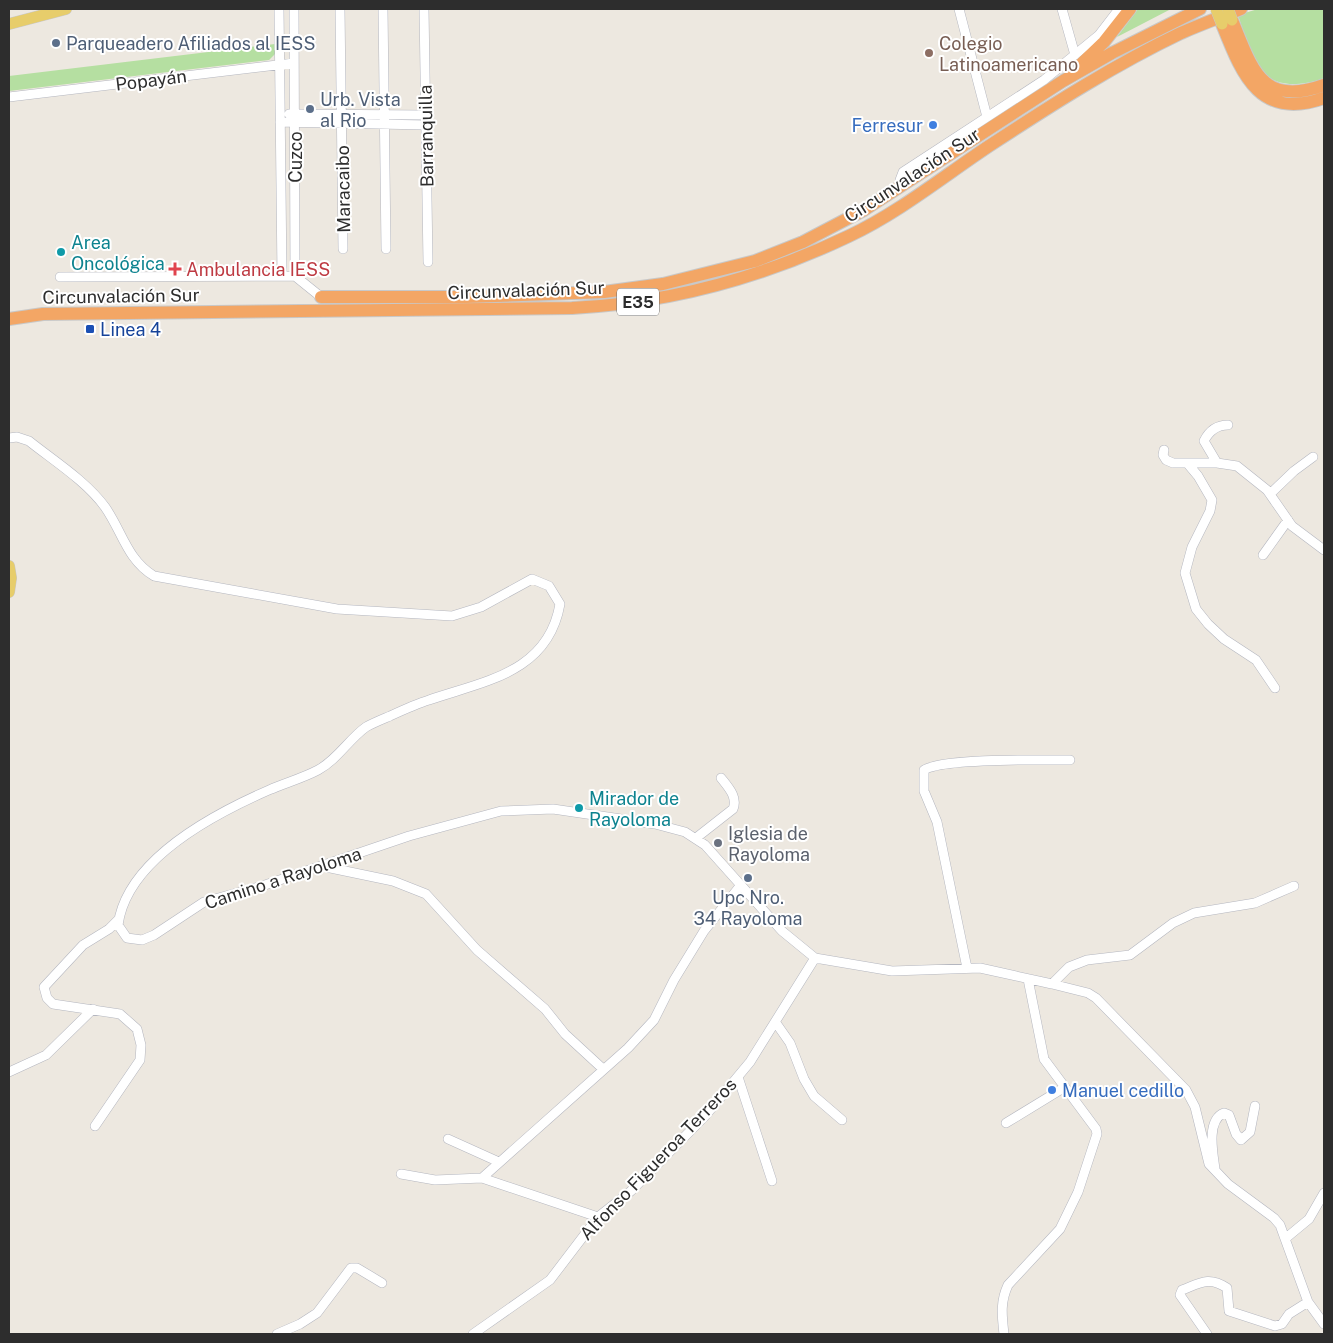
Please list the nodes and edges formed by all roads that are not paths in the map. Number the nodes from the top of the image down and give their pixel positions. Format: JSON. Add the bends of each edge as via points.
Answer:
{"nodes":[{"id":1,"x":66,"y":9,"type":"edge"},
{"id":2,"x":279,"y":9,"type":"edge"},
{"id":3,"x":294,"y":9,"type":"edge"},
{"id":4,"x":340,"y":9,"type":"edge"},
{"id":5,"x":383,"y":9,"type":"edge"},
{"id":6,"x":424,"y":9,"type":"edge"},
{"id":7,"x":959,"y":9,"type":"edge"},
{"id":8,"x":1062,"y":9,"type":"edge"},
{"id":9,"x":1119,"y":9,"type":"edge"},
{"id":10,"x":1130,"y":9,"type":"edge"},
{"id":11,"x":1200,"y":9,"type":"edge"},
{"id":12,"x":1216,"y":9,"type":"edge"},
{"id":13,"x":1241,"y":9,"type":"edge"},
{"id":14,"x":1227,"y":18,"type":"edge"},
{"id":15,"x":9,"y":24,"type":"edge"},
{"id":16,"x":1076,"y":55,"type":"junction"},
{"id":17,"x":294,"y":63,"type":"junction"},
{"id":18,"x":280,"y":65,"type":"junction"},
{"id":19,"x":1063,"y":81,"type":"junction"},
{"id":20,"x":1047,"y":84,"type":"junction"},
{"id":21,"x":1324,"y":85,"type":"edge"},
{"id":22,"x":9,"y":97,"type":"edge"},
{"id":23,"x":1324,"y":98,"type":"edge"},
{"id":24,"x":987,"y":117,"type":"junction"},
{"id":25,"x":280,"y":118,"type":"junction"},
{"id":26,"x":294,"y":118,"type":"junction"},
{"id":27,"x":342,"y":118,"type":"junction"},
{"id":28,"x":384,"y":119,"type":"junction"},
{"id":29,"x":426,"y":120,"type":"junction"},
{"id":30,"x":901,"y":187,"type":"junction"},
{"id":31,"x":386,"y":249,"type":"dead end"},
{"id":32,"x":344,"y":250,"type":"dead end"},
{"id":33,"x":428,"y":262,"type":"dead end"},
{"id":34,"x":282,"y":276,"type":"junction"},
{"id":35,"x":295,"y":276,"type":"junction"},
{"id":36,"x":60,"y":277,"type":"dead end"},
{"id":37,"x":321,"y":297,"type":"joint"},
{"id":38,"x":9,"y":319,"type":"edge"},
{"id":39,"x":1228,"y":425,"type":"dead end"},
{"id":40,"x":9,"y":438,"type":"edge"},
{"id":41,"x":1164,"y":450,"type":"dead end"},
{"id":42,"x":1313,"y":457,"type":"dead end"},
{"id":43,"x":1217,"y":463,"type":"junction"},
{"id":44,"x":1188,"y":464,"type":"junction"},
{"id":45,"x":1270,"y":494,"type":"junction"},
{"id":46,"x":1288,"y":520,"type":"junction"},
{"id":47,"x":1324,"y":550,"type":"edge"},
{"id":48,"x":1263,"y":555,"type":"dead end"},
{"id":49,"x":9,"y":566,"type":"edge"},
{"id":50,"x":9,"y":592,"type":"edge"},
{"id":51,"x":1275,"y":688,"type":"dead end"},
{"id":52,"x":1070,"y":760,"type":"dead end"},
{"id":53,"x":721,"y":778,"type":"dead end"},
{"id":54,"x":696,"y":838,"type":"junction"},
{"id":55,"x":320,"y":866,"type":"junction"},
{"id":56,"x":740,"y":886,"type":"junction"},
{"id":57,"x":1294,"y":886,"type":"dead end"},
{"id":58,"x":119,"y":919,"type":"junction"},
{"id":59,"x":815,"y":958,"type":"junction"},
{"id":60,"x":967,"y":968,"type":"junction"},
{"id":61,"x":1028,"y":978,"type":"junction"},
{"id":62,"x":1052,"y":984,"type":"junction"},
{"id":63,"x":93,"y":1010,"type":"junction"},
{"id":64,"x":776,"y":1023,"type":"junction"},
{"id":65,"x":603,"y":1069,"type":"junction"},
{"id":66,"x":9,"y":1072,"type":"edge"},
{"id":67,"x":738,"y":1077,"type":"junction"},
{"id":68,"x":1065,"y":1087,"type":"junction"},
{"id":69,"x":1255,"y":1106,"type":"dead end"},
{"id":70,"x":842,"y":1120,"type":"dead end"},
{"id":71,"x":1006,"y":1123,"type":"dead end"},
{"id":72,"x":95,"y":1126,"type":"dead end"},
{"id":73,"x":448,"y":1139,"type":"dead end"},
{"id":74,"x":499,"y":1162,"type":"junction"},
{"id":75,"x":1215,"y":1172,"type":"junction"},
{"id":76,"x":401,"y":1174,"type":"dead end"},
{"id":77,"x":482,"y":1178,"type":"junction"},
{"id":78,"x":772,"y":1181,"type":"dead end"},
{"id":79,"x":1324,"y":1193,"type":"edge"},
{"id":80,"x":598,"y":1217,"type":"junction"},
{"id":81,"x":1286,"y":1238,"type":"junction"},
{"id":82,"x":382,"y":1283,"type":"dead end"},
{"id":83,"x":1308,"y":1302,"type":"junction"},
{"id":84,"x":1324,"y":1324,"type":"edge"},
{"id":85,"x":276,"y":1334,"type":"edge"},
{"id":86,"x":473,"y":1334,"type":"edge"},
{"id":87,"x":1004,"y":1334,"type":"edge"},
{"id":88,"x":1207,"y":1334,"type":"edge"}],
"edges":[{"from":1,"to":15,"type":"main road"},
{"from":2,"to":18,"type":"street","name":"Cuzco"},
{"from":3,"to":17,"type":"street","name":"Cuzco"},
{"from":4,"to":27,"type":"street","name":"Maracaibo"},
{"from":5,"to":28,"type":"street"},
{"from":6,"to":29,"type":"street","name":"Barranquilla"},
{"from":7,"to":24,"type":"street"},
{"from":8,"to":16,"type":"street"},
{"from":9,"to":16,"type":"street","via":[[1099,35]]},
{"from":10,"to":19,"type":"highway","via":[[1104,42]]},
{"from":11,"to":19,"type":"highway","name":"Circunvalación Sur","number":"E35","via":[[1112,52]]},
{"from":12,"to":14,"type":"main road","bridge":true},
{"from":13,"to":38,"type":"highway","name":"Circunvalación Sur","number":"E35","via":[[1182,32],[1087,84],[900,207],[849,236],[788,262],[686,294],[635,303],[572,308],[43,314]]},
{"from":14,"to":21,"type":"highway","via":[[1251,68],[1268,84],[1293,92]]},
{"from":14,"to":23,"type":"highway","via":[[1242,73],[1258,90],[1274,100],[1293,104]]},
{"from":16,"to":20,"type":"street"},
{"from":17,"to":18,"type":"street","name":"Popayán"},
{"from":17,"to":26,"type":"street","name":"Cuzco"},
{"from":18,"to":22,"type":"street","name":"Popayán"},
{"from":18,"to":25,"type":"street","name":"Cuzco"},
{"from":19,"to":20,"type":"highway","name":"Circunvalación Sur","number":"E35"},
{"from":20,"to":24,"type":"street"},
{"from":20,"to":30,"type":"highway","name":"Circunvalación Sur","number":"E35"},
{"from":24,"to":30,"type":"street","via":[[903,172]]},
{"from":25,"to":26,"type":"street"},
{"from":25,"to":34,"type":"street","name":"Cuzco"},
{"from":26,"to":27,"type":"street"},
{"from":26,"to":35,"type":"street","name":"Cuzco"},
{"from":27,"to":28,"type":"street"},
{"from":27,"to":32,"type":"street","name":"Maracaibo"},
{"from":28,"to":29,"type":"street"},
{"from":28,"to":31,"type":"street"},
{"from":29,"to":33,"type":"street","name":"Barranquilla"},
{"from":30,"to":37,"type":"highway","name":"Circunvalación Sur","number":"E35","via":[[803,242],[728,269],[663,284],[558,294]]},
{"from":34,"to":35,"type":"street"},
{"from":34,"to":36,"type":"street"},
{"from":35,"to":37,"type":"street"},
{"from":39,"to":43,"type":"street","via":[[1216,427],[1204,441]]},
{"from":40,"to":58,"type":"street","via":[[29,441],[94,494],[106,509],[132,557],[141,569],[154,576],[337,609],[452,616],[481,607],[532,579],[549,586],[560,604],[558,616],[544,644],[530,660],[508,674],[426,700],[366,727],[320,769],[230,808],[170,846],[132,885]]},
{"from":41,"to":44,"type":"street","via":[[1166,460]]},
{"from":42,"to":45,"type":"street"},
{"from":43,"to":44,"type":"street"},
{"from":43,"to":45,"type":"street","via":[[1237,466]]},
{"from":44,"to":51,"type":"street","via":[[1212,500],[1185,573],[1196,610],[1224,638],[1256,660]]},
{"from":45,"to":46,"type":"street"},
{"from":46,"to":47,"type":"street"},
{"from":46,"to":48,"type":"street"},
{"from":49,"to":50,"type":"main road"},
{"from":52,"to":60,"type":"street","via":[[1004,760],[924,770],[924,791],[937,822]]},
{"from":53,"to":54,"type":"street","via":[[736,803]]},
{"from":54,"to":55,"type":"street","name":"Camino a Rayoloma","via":[[672,827],[553,809],[501,811],[409,836]]},
{"from":54,"to":56,"type":"street","name":"Camino a Rayoloma"},
{"from":55,"to":58,"type":"street","name":"Camino a Rayoloma","via":[[204,902],[142,940],[127,938],[118,925]]},
{"from":55,"to":65,"type":"street","via":[[393,881],[426,894],[477,950],[545,1009],[565,1034]]},
{"from":56,"to":59,"type":"street","name":"Camino a Rayoloma","via":[[782,931]]},
{"from":56,"to":65,"type":"street","via":[[704,931],[654,1020]]},
{"from":57,"to":62,"type":"street","via":[[1255,903],[1194,913],[1173,923],[1130,955],[1087,960],[1069,967]]},
{"from":58,"to":63,"type":"street","via":[[83,946],[44,987],[53,1004]]},
{"from":59,"to":60,"type":"street","via":[[892,970]]},
{"from":59,"to":64,"type":"street","name":"Alfonso Figueroa Terreros"},
{"from":60,"to":61,"type":"street"},
{"from":61,"to":62,"type":"street"},
{"from":61,"to":68,"type":"street","via":[[1044,1058]]},
{"from":62,"to":75,"type":"street","via":[[1096,998],[1186,1090],[1195,1107],[1209,1164]]},
{"from":63,"to":66,"type":"street","via":[[46,1055]]},
{"from":63,"to":72,"type":"street","via":[[127,1018],[137,1029],[142,1045],[140,1060]]},
{"from":64,"to":67,"type":"street","name":"Alfonso Figueroa Terreros"},
{"from":64,"to":70,"type":"street","via":[[790,1043],[814,1096]]},
{"from":65,"to":74,"type":"street"},
{"from":67,"to":78,"type":"street"},
{"from":67,"to":80,"type":"street","name":"Alfonso Figueroa Terreros","via":[[706,1116],[631,1192]]},
{"from":68,"to":71,"type":"street"},
{"from":68,"to":87,"type":"street","via":[[1097,1134],[1078,1192],[1060,1229],[1008,1285],[1002,1296]]},
{"from":69,"to":75,"type":"street","via":[[1250,1132],[1241,1140],[1229,1115],[1224,1113],[1218,1118],[1211,1141]]},
{"from":73,"to":74,"type":"street"},
{"from":74,"to":77,"type":"street"},
{"from":75,"to":81,"type":"street","via":[[1274,1218]]},
{"from":76,"to":77,"type":"street","via":[[435,1180]]},
{"from":77,"to":80,"type":"street"},
{"from":79,"to":81,"type":"street","via":[[1309,1219]]},
{"from":80,"to":86,"type":"street","name":"Alfonso Figueroa Terreros","via":[[550,1280]]},
{"from":81,"to":83,"type":"street"},
{"from":82,"to":85,"type":"street","via":[[355,1268],[349,1269],[316,1313]]},
{"from":83,"to":84,"type":"street"},
{"from":83,"to":88,"type":"street","via":[[1275,1326],[1229,1311],[1227,1288],[1206,1280],[1182,1290],[1180,1295]]}]}
